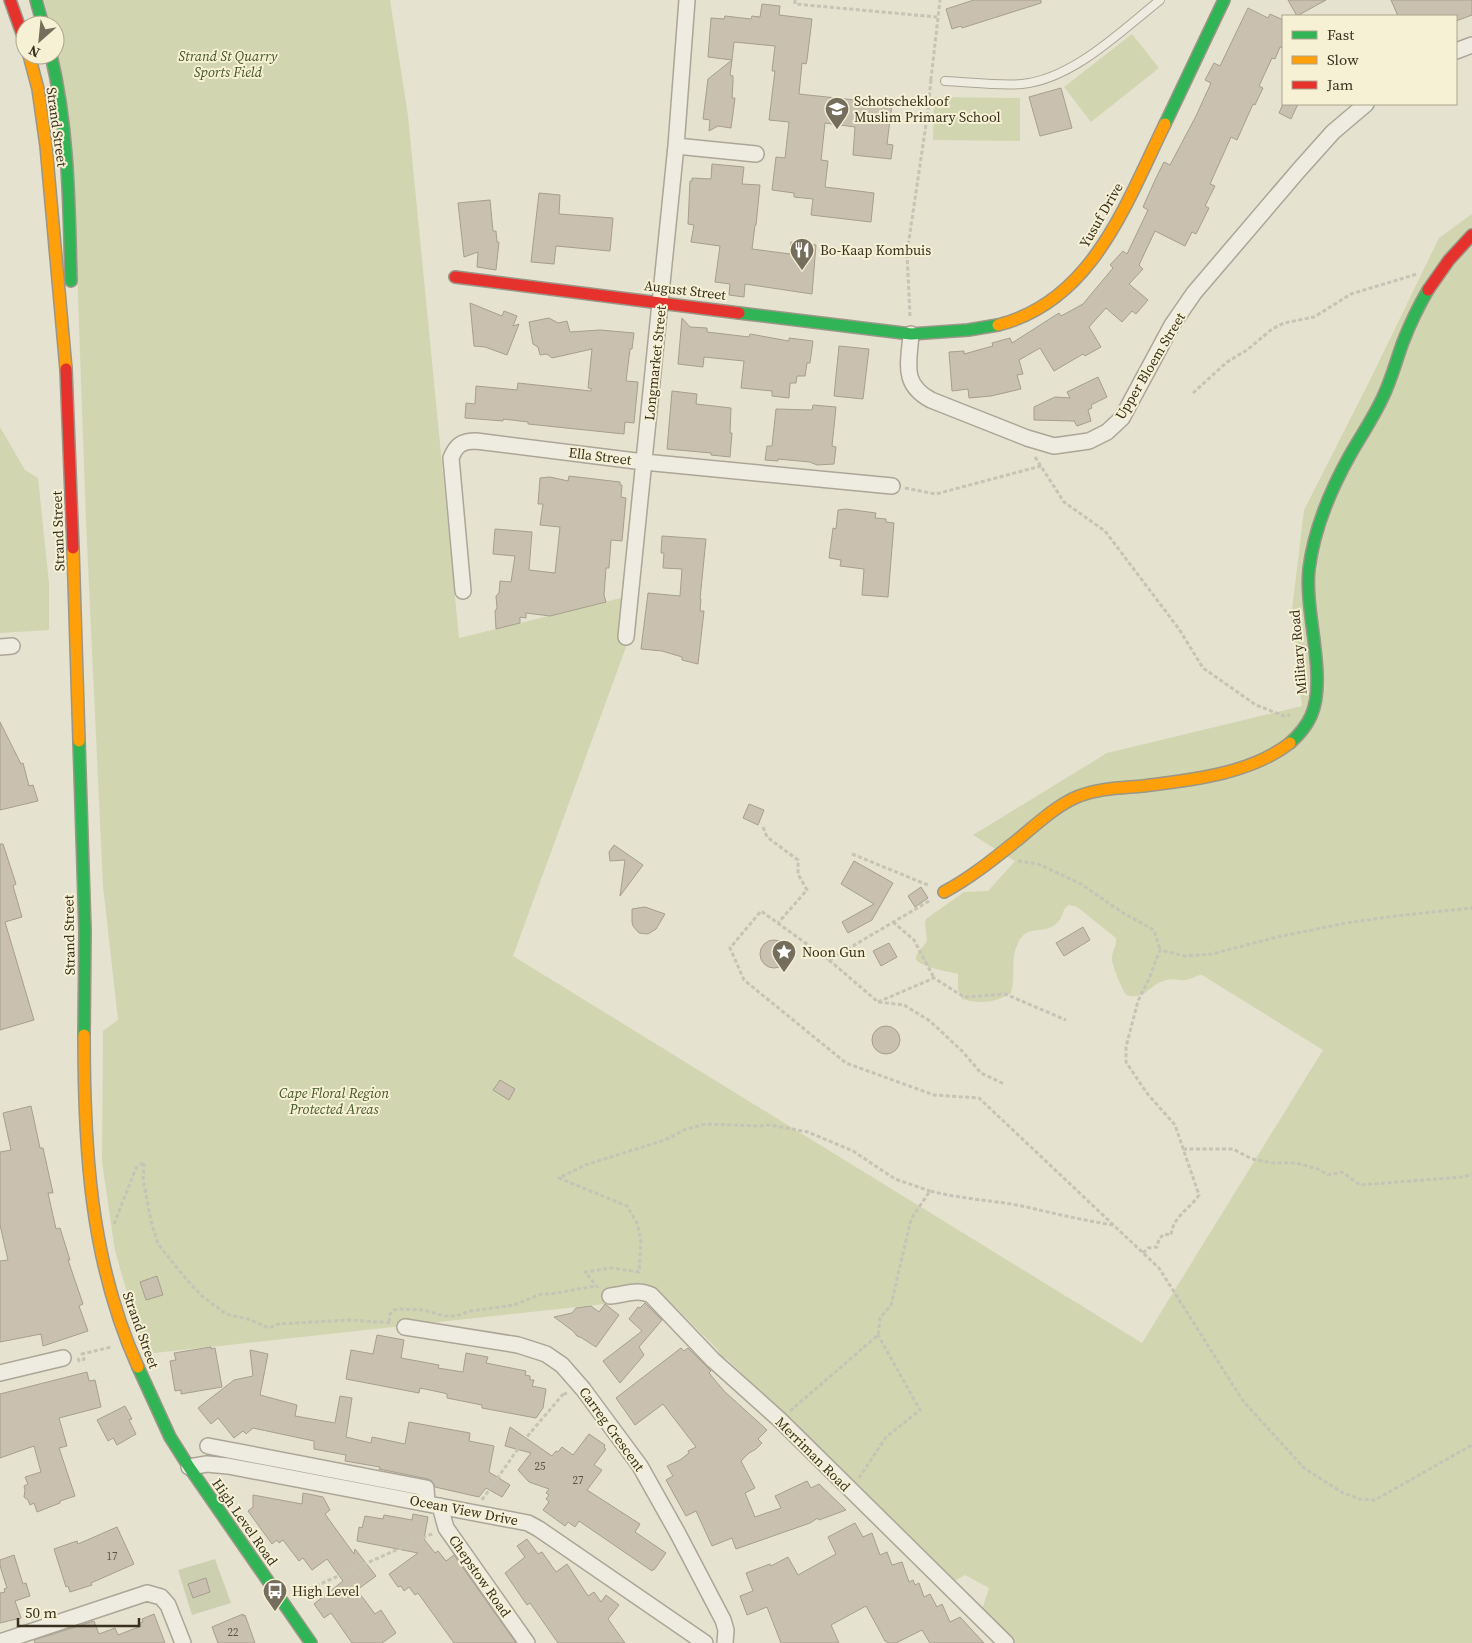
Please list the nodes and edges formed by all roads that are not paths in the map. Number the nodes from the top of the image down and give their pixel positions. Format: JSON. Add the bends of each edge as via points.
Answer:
{"nodes":[{"id":1,"x":10,"y":0,"type":"edge"},
{"id":2,"x":36,"y":0,"type":"edge"},
{"id":3,"x":687,"y":0,"type":"edge"},
{"id":4,"x":1160,"y":0,"type":"edge"},
{"id":5,"x":1224,"y":0,"type":"edge"},
{"id":6,"x":15,"y":15,"type":"edge"},
{"id":7,"x":40,"y":15,"type":"edge"},
{"id":8,"x":1472,"y":45,"type":"edge"},
{"id":9,"x":1457,"y":51,"type":"edge"},
{"id":10,"x":32,"y":65,"type":"edge"},
{"id":11,"x":53,"y":65,"type":"edge"},
{"id":12,"x":945,"y":81,"type":"road end"},
{"id":13,"x":1365,"y":105,"type":"edge"},
{"id":14,"x":676,"y":146,"type":"junction"},
{"id":15,"x":756,"y":154,"type":"dead end"},
{"id":16,"x":1472,"y":235,"type":"edge"},
{"id":17,"x":455,"y":276,"type":"dead end"},
{"id":18,"x":71,"y":292,"type":"dead end"},
{"id":19,"x":661,"y":302,"type":"junction"},
{"id":20,"x":72,"y":309,"type":"dead end"},
{"id":21,"x":910,"y":334,"type":"junction"},
{"id":22,"x":68,"y":384,"type":"junction"},
{"id":23,"x":644,"y":462,"type":"junction"},
{"id":24,"x":892,"y":486,"type":"road end"},
{"id":25,"x":463,"y":591,"type":"dead end"},
{"id":26,"x":626,"y":637,"type":"dead end"},
{"id":27,"x":944,"y":892,"type":"road end"},
{"id":28,"x":610,"y":1296,"type":"road end"},
{"id":29,"x":405,"y":1328,"type":"road end"},
{"id":30,"x":63,"y":1358,"type":"road end"},
{"id":31,"x":0,"y":1373,"type":"edge"},
{"id":32,"x":208,"y":1446,"type":"dead end"},
{"id":33,"x":189,"y":1467,"type":"junction"},
{"id":34,"x":433,"y":1504,"type":"junction"},
{"id":35,"x":0,"y":1642,"type":"edge"},
{"id":36,"x":183,"y":1643,"type":"edge"},
{"id":37,"x":311,"y":1643,"type":"edge"},
{"id":38,"x":527,"y":1643,"type":"edge"},
{"id":39,"x":705,"y":1643,"type":"edge"},
{"id":40,"x":724,"y":1643,"type":"edge"},
{"id":41,"x":1006,"y":1643,"type":"edge"}],
"edges":[{"from":1,"to":6,"type":"street"},
{"from":2,"to":7,"type":"street"},
{"from":3,"to":14,"type":"street","name":"Longmarket Street"},
{"from":4,"to":12,"type":"lane","via":[[1074,66],[1054,76],[1020,84]]},
{"from":5,"to":21,"type":"street","name":"Yusuf Drive","via":[[1120,217],[1085,269],[1057,296],[1005,323],[986,328]]},
{"from":8,"to":9,"type":"street"},
{"from":10,"to":22,"type":"street","name":"Strand Street","via":[[46,146]]},
{"from":11,"to":18,"type":"street","name":"Strand Street","via":[[65,145]]},
{"from":13,"to":21,"type":"street","name":"Upper Bloem Street","via":[[1316,151],[1194,293],[1172,325],[1122,418],[1107,432],[1088,441],[1054,446],[932,400],[918,391],[909,378]]},
{"from":14,"to":15,"type":"street"},
{"from":14,"to":19,"type":"street","name":"Longmarket Street"},
{"from":16,"to":27,"type":"street","name":"Military Road","via":[[1442,268],[1422,300],[1381,401],[1343,469],[1316,532],[1309,572],[1309,606],[1317,669],[1316,699],[1303,731],[1286,747],[1228,772],[1176,783],[1081,795],[1058,808],[967,881]]},
{"from":17,"to":19,"type":"street","name":"August Street"},
{"from":19,"to":21,"type":"street","name":"August Street"},
{"from":19,"to":23,"type":"street","name":"Longmarket Street"},
{"from":20,"to":22,"type":"street","name":"Strand Street"},
{"from":22,"to":33,"type":"street","name":"Strand Street","via":[[85,931],[84,1100],[88,1172],[107,1279],[127,1343],[150,1396]]},
{"from":23,"to":24,"type":"street","name":"Ella Street"},
{"from":23,"to":25,"type":"street","name":"Ella Street","via":[[476,441],[465,441],[459,445],[451,458]]},
{"from":23,"to":26,"type":"street","name":"Longmarket Street"},
{"from":28,"to":41,"type":"street","name":"Merriman Road","via":[[637,1291],[651,1295],[713,1360],[780,1420]]},
{"from":29,"to":40,"type":"street","name":"Carreg Crescent","via":[[531,1349],[553,1358],[583,1389],[640,1466],[723,1620],[726,1630]]},
{"from":30,"to":31,"type":"street"},
{"from":32,"to":34,"type":"street","name":"Chepstow Road","via":[[426,1488]]},
{"from":33,"to":34,"type":"street","name":"Ocean View Drive","via":[[207,1464],[228,1466]]},
{"from":33,"to":37,"type":"street","name":"High Level Road"},
{"from":34,"to":38,"type":"street","name":"Chepstow Road","via":[[446,1528]]},
{"from":34,"to":39,"type":"street","name":"Ocean View Drive","via":[[528,1523]]},
{"from":35,"to":36,"type":"street","via":[[147,1594],[160,1597],[168,1605]]}]}
